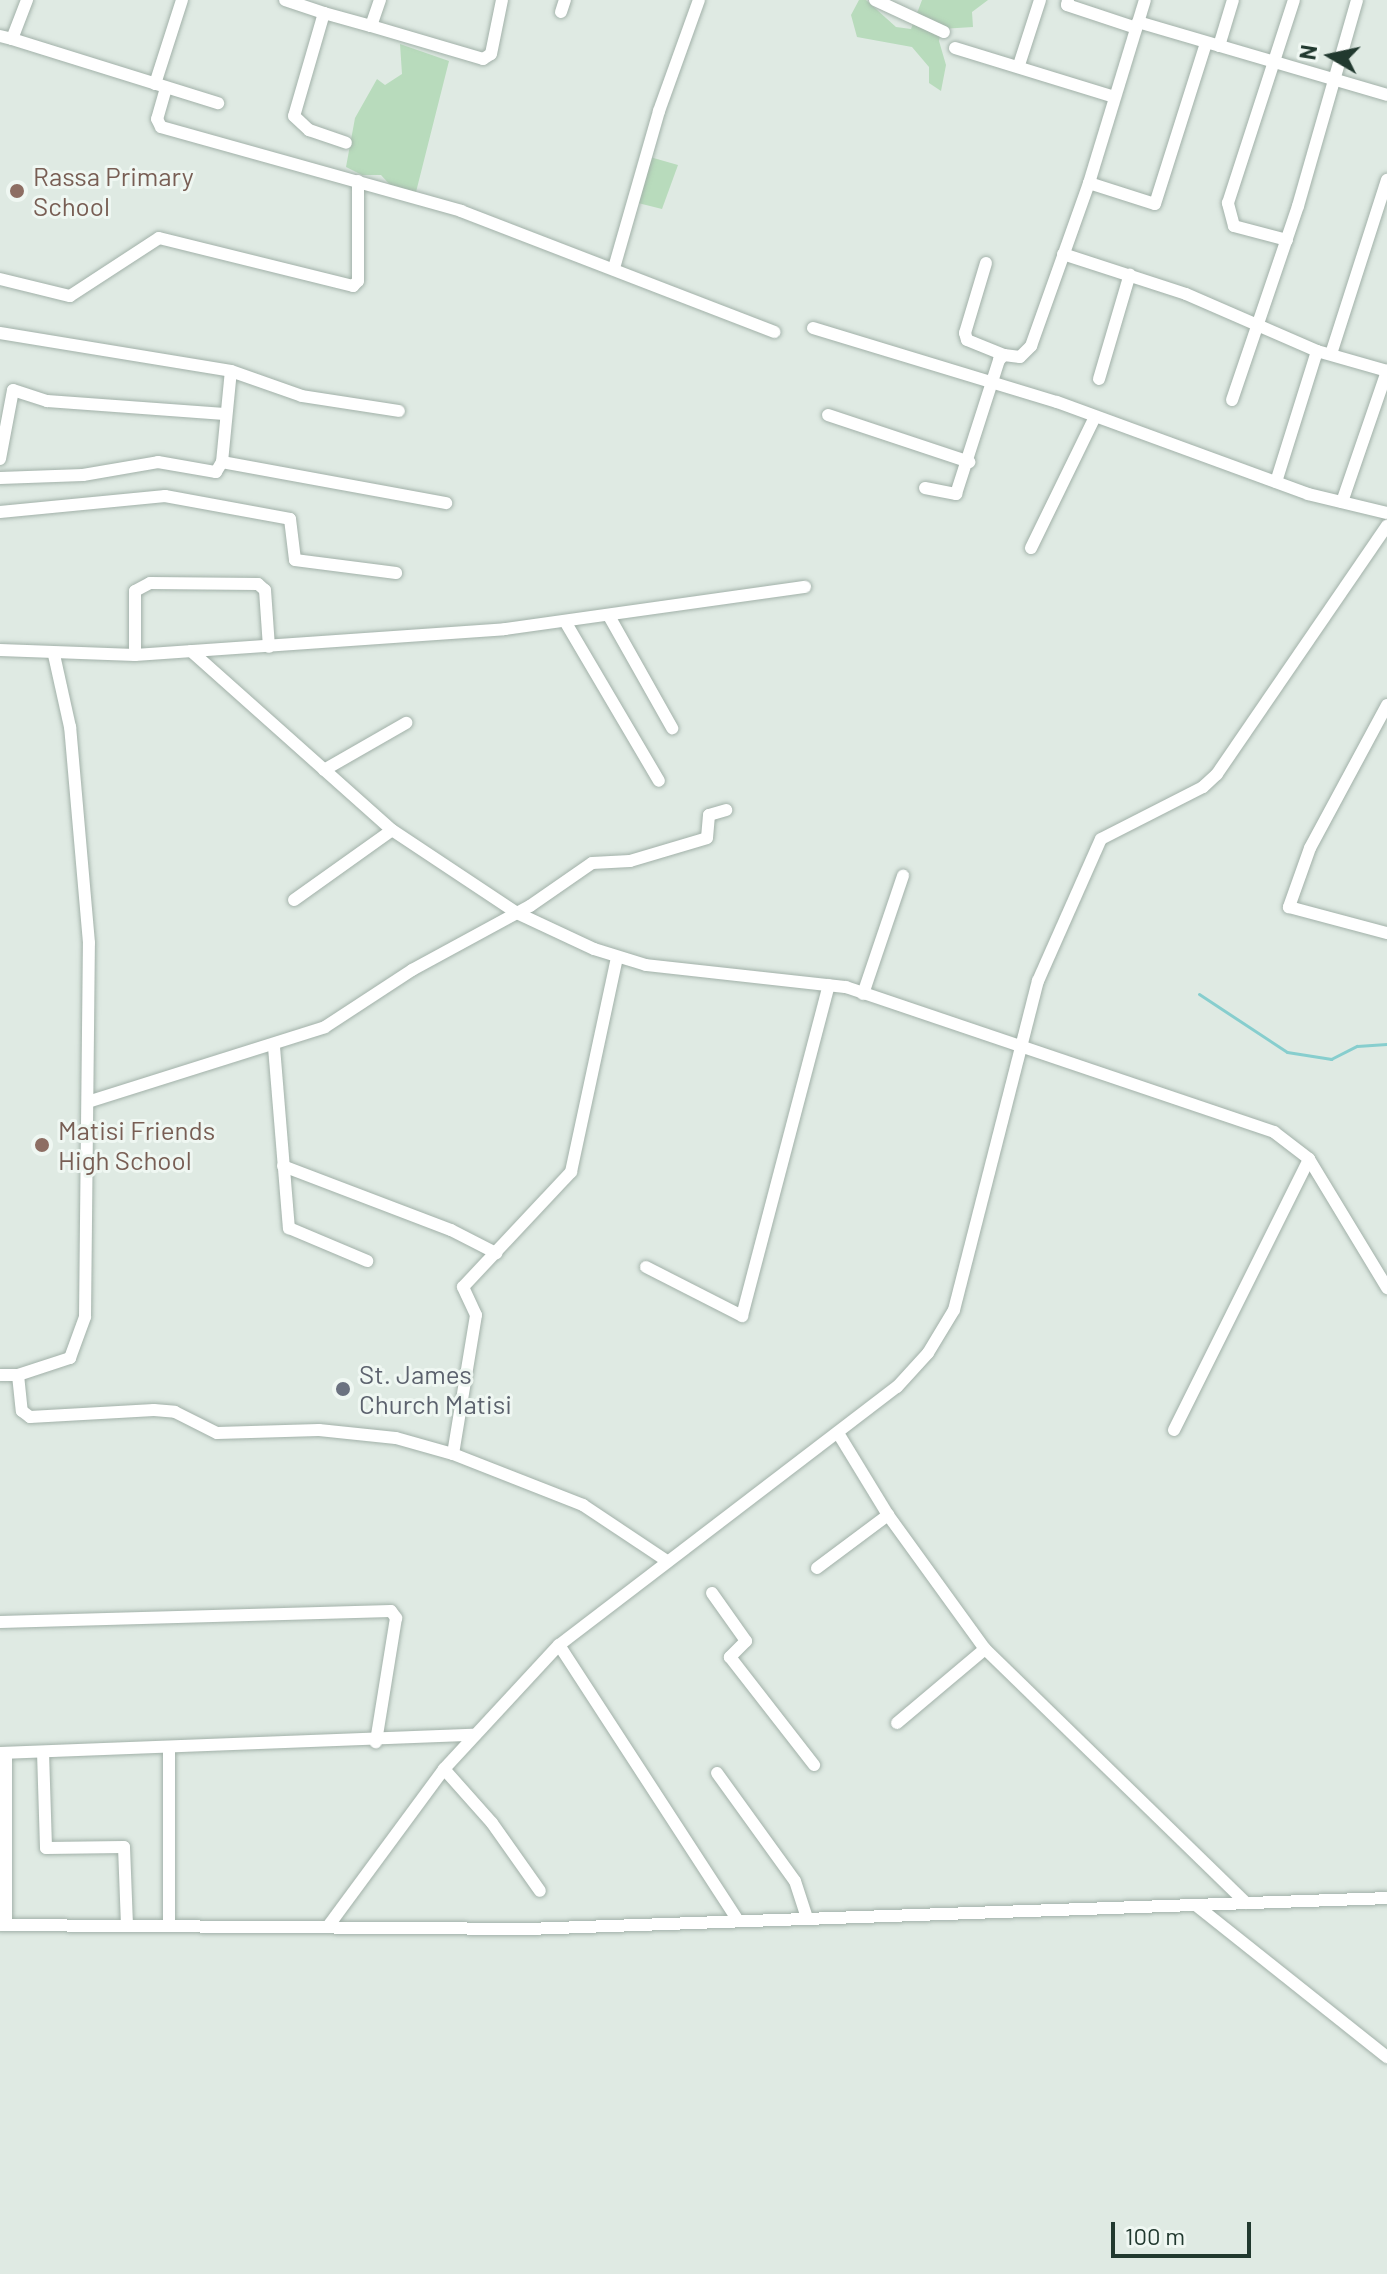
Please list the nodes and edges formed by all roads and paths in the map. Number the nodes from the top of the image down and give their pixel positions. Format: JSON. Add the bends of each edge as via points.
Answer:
{"nodes":[{"id":1,"x":27,"y":0,"type":"edge"},
{"id":2,"x":182,"y":0,"type":"edge"},
{"id":3,"x":285,"y":0,"type":"edge"},
{"id":4,"x":380,"y":0,"type":"edge"},
{"id":5,"x":502,"y":0,"type":"edge"},
{"id":6,"x":699,"y":0,"type":"edge"},
{"id":7,"x":875,"y":0,"type":"edge"},
{"id":8,"x":1040,"y":0,"type":"edge"},
{"id":9,"x":1053,"y":0,"type":"edge"},
{"id":10,"x":1145,"y":0,"type":"edge"},
{"id":11,"x":1233,"y":0,"type":"edge"},
{"id":12,"x":1294,"y":0,"type":"edge"},
{"id":13,"x":1357,"y":0,"type":"edge"},
{"id":14,"x":1068,"y":2,"type":"edge"},
{"id":15,"x":305,"y":3,"type":"edge"},
{"id":16,"x":324,"y":13,"type":"junction"},
{"id":17,"x":1137,"y":25,"type":"junction"},
{"id":18,"x":371,"y":26,"type":"junction"},
{"id":19,"x":944,"y":32,"type":"dead end"},
{"id":20,"x":6,"y":37,"type":"edge"},
{"id":21,"x":1213,"y":44,"type":"junction"},
{"id":22,"x":955,"y":48,"type":"dead end"},
{"id":23,"x":1275,"y":64,"type":"junction"},
{"id":24,"x":1019,"y":65,"type":"junction"},
{"id":25,"x":1335,"y":84,"type":"junction"},
{"id":26,"x":161,"y":86,"type":"junction"},
{"id":27,"x":1387,"y":95,"type":"edge"},
{"id":28,"x":1114,"y":97,"type":"junction"},
{"id":29,"x":218,"y":103,"type":"dead end"},
{"id":30,"x":346,"y":143,"type":"dead end"},
{"id":31,"x":1387,"y":180,"type":"edge"},
{"id":32,"x":358,"y":181,"type":"junction"},
{"id":33,"x":1089,"y":183,"type":"junction"},
{"id":34,"x":1287,"y":240,"type":"junction"},
{"id":35,"x":1063,"y":254,"type":"junction"},
{"id":36,"x":986,"y":263,"type":"dead end"},
{"id":37,"x":614,"y":268,"type":"junction"},
{"id":38,"x":1130,"y":274,"type":"junction"},
{"id":39,"x":0,"y":279,"type":"edge"},
{"id":40,"x":1255,"y":326,"type":"junction"},
{"id":41,"x":813,"y":328,"type":"dead end"},
{"id":42,"x":774,"y":332,"type":"dead end"},
{"id":43,"x":0,"y":333,"type":"edge"},
{"id":44,"x":1317,"y":351,"type":"junction"},
{"id":45,"x":1331,"y":354,"type":"junction"},
{"id":46,"x":1004,"y":355,"type":"junction"},
{"id":47,"x":231,"y":371,"type":"junction"},
{"id":48,"x":1387,"y":371,"type":"edge"},
{"id":49,"x":1099,"y":379,"type":"dead end"},
{"id":50,"x":994,"y":384,"type":"junction"},
{"id":51,"x":1232,"y":400,"type":"dead end"},
{"id":52,"x":399,"y":411,"type":"dead end"},
{"id":53,"x":225,"y":414,"type":"junction"},
{"id":54,"x":828,"y":415,"type":"dead end"},
{"id":55,"x":1094,"y":419,"type":"junction"},
{"id":56,"x":0,"y":459,"type":"edge"},
{"id":57,"x":222,"y":462,"type":"junction"},
{"id":58,"x":969,"y":462,"type":"junction"},
{"id":59,"x":0,"y":478,"type":"edge"},
{"id":60,"x":1276,"y":482,"type":"junction"},
{"id":61,"x":925,"y":488,"type":"dead end"},
{"id":62,"x":1342,"y":502,"type":"junction"},
{"id":63,"x":446,"y":503,"type":"dead end"},
{"id":64,"x":0,"y":512,"type":"edge"},
{"id":65,"x":1387,"y":513,"type":"edge"},
{"id":66,"x":1387,"y":526,"type":"edge"},
{"id":67,"x":1031,"y":548,"type":"dead end"},
{"id":68,"x":396,"y":573,"type":"dead end"},
{"id":69,"x":805,"y":587,"type":"dead end"},
{"id":70,"x":609,"y":616,"type":"junction"},
{"id":71,"x":566,"y":623,"type":"junction"},
{"id":72,"x":269,"y":647,"type":"junction"},
{"id":73,"x":0,"y":650,"type":"edge"},
{"id":74,"x":191,"y":651,"type":"junction"},
{"id":75,"x":54,"y":655,"type":"junction"},
{"id":76,"x":135,"y":655,"type":"junction"},
{"id":77,"x":1387,"y":705,"type":"edge"},
{"id":78,"x":406,"y":723,"type":"dead end"},
{"id":79,"x":672,"y":728,"type":"dead end"},
{"id":80,"x":324,"y":770,"type":"junction"},
{"id":81,"x":659,"y":781,"type":"dead end"},
{"id":82,"x":726,"y":810,"type":"dead end"},
{"id":83,"x":392,"y":830,"type":"junction"},
{"id":84,"x":903,"y":876,"type":"dead end"},
{"id":85,"x":294,"y":900,"type":"dead end"},
{"id":86,"x":517,"y":913,"type":"junction"},
{"id":87,"x":1387,"y":933,"type":"edge"},
{"id":88,"x":617,"y":958,"type":"junction"},
{"id":89,"x":829,"y":985,"type":"junction"},
{"id":90,"x":863,"y":994,"type":"junction"},
{"id":91,"x":274,"y":1047,"type":"junction"},
{"id":92,"x":1019,"y":1049,"type":"junction"},
{"id":93,"x":91,"y":1101,"type":"junction"},
{"id":94,"x":1309,"y":1159,"type":"junction"},
{"id":95,"x":283,"y":1166,"type":"junction"},
{"id":96,"x":496,"y":1253,"type":"junction"},
{"id":97,"x":367,"y":1261,"type":"dead end"},
{"id":98,"x":646,"y":1267,"type":"dead end"},
{"id":99,"x":1387,"y":1288,"type":"edge"},
{"id":100,"x":0,"y":1375,"type":"edge"},
{"id":101,"x":18,"y":1375,"type":"junction"},
{"id":102,"x":1174,"y":1430,"type":"dead end"},
{"id":103,"x":838,"y":1433,"type":"junction"},
{"id":104,"x":453,"y":1454,"type":"junction"},
{"id":105,"x":888,"y":1515,"type":"junction"},
{"id":106,"x":667,"y":1561,"type":"junction"},
{"id":107,"x":817,"y":1568,"type":"dead end"},
{"id":108,"x":712,"y":1593,"type":"dead end"},
{"id":109,"x":0,"y":1622,"type":"edge"},
{"id":110,"x":559,"y":1645,"type":"junction"},
{"id":111,"x":985,"y":1649,"type":"junction"},
{"id":112,"x":897,"y":1723,"type":"dead end"},
{"id":113,"x":473,"y":1735,"type":"junction"},
{"id":114,"x":376,"y":1742,"type":"junction"},
{"id":115,"x":169,"y":1748,"type":"junction"},
{"id":116,"x":43,"y":1752,"type":"junction"},
{"id":117,"x":3,"y":1753,"type":"edge"},
{"id":118,"x":814,"y":1765,"type":"dead end"},
{"id":119,"x":444,"y":1769,"type":"junction"},
{"id":120,"x":717,"y":1773,"type":"dead end"},
{"id":121,"x":540,"y":1891,"type":"dead end"},
{"id":122,"x":1387,"y":1898,"type":"edge"},
{"id":123,"x":1246,"y":1903,"type":"junction"},
{"id":124,"x":1197,"y":1906,"type":"junction"},
{"id":125,"x":806,"y":1915,"type":"junction"},
{"id":126,"x":736,"y":1918,"type":"junction"},
{"id":127,"x":3,"y":1925,"type":"edge"},
{"id":128,"x":127,"y":1925,"type":"junction"},
{"id":129,"x":169,"y":1925,"type":"junction"},
{"id":130,"x":329,"y":1925,"type":"junction"},
{"id":131,"x":1387,"y":2057,"type":"edge"}],
"edges":[{"from":1,"to":20,"type":"street"},
{"from":2,"to":26,"type":"street"},
{"from":3,"to":15,"type":"street"},
{"from":4,"to":18,"type":"street"},
{"from":5,"to":18,"type":"street","via":[[491,54],[483,59]]},
{"from":6,"to":37,"type":"street","via":[[659,111]]},
{"from":7,"to":19,"type":"street"},
{"from":8,"to":24,"type":"street"},
{"from":9,"to":14,"type":"street"},
{"from":10,"to":17,"type":"street"},
{"from":11,"to":21,"type":"street"},
{"from":12,"to":23,"type":"street"},
{"from":13,"to":25,"type":"street"},
{"from":14,"to":17,"type":"street"},
{"from":15,"to":16,"type":"street"},
{"from":16,"to":18,"type":"street"},
{"from":16,"to":30,"type":"street","via":[[294,116],[309,130]]},
{"from":17,"to":21,"type":"street"},
{"from":17,"to":28,"type":"street"},
{"from":20,"to":26,"type":"street"},
{"from":21,"to":23,"type":"street"},
{"from":21,"to":33,"type":"street","via":[[1155,204]]},
{"from":22,"to":24,"type":"street"},
{"from":23,"to":25,"type":"street"},
{"from":23,"to":34,"type":"street","via":[[1228,212],[1239,228]]},
{"from":24,"to":28,"type":"street"},
{"from":25,"to":27,"type":"street"},
{"from":25,"to":34,"type":"street"},
{"from":26,"to":29,"type":"street"},
{"from":26,"to":32,"type":"street","via":[[158,125]]},
{"from":28,"to":33,"type":"street"},
{"from":31,"to":45,"type":"street"},
{"from":32,"to":37,"type":"street","via":[[461,211]]},
{"from":32,"to":39,"type":"street","via":[[358,281],[353,286],[159,238],[70,296]]},
{"from":33,"to":35,"type":"street"},
{"from":34,"to":40,"type":"street"},
{"from":35,"to":38,"type":"street"},
{"from":35,"to":46,"type":"street","via":[[1031,346],[1020,357]]},
{"from":36,"to":46,"type":"street","via":[[965,333],[967,340]]},
{"from":37,"to":42,"type":"street"},
{"from":38,"to":40,"type":"street"},
{"from":38,"to":49,"type":"street"},
{"from":40,"to":44,"type":"street"},
{"from":40,"to":51,"type":"street"},
{"from":41,"to":50,"type":"street"},
{"from":43,"to":47,"type":"street"},
{"from":44,"to":45,"type":"street"},
{"from":44,"to":60,"type":"street"},
{"from":45,"to":48,"type":"street"},
{"from":46,"to":50,"type":"street"},
{"from":47,"to":52,"type":"street","via":[[302,396]]},
{"from":47,"to":53,"type":"street"},
{"from":48,"to":62,"type":"street"},
{"from":50,"to":55,"type":"street"},
{"from":50,"to":58,"type":"street"},
{"from":53,"to":56,"type":"street","via":[[47,401],[13,390]]},
{"from":53,"to":57,"type":"street"},
{"from":54,"to":58,"type":"street"},
{"from":55,"to":60,"type":"street"},
{"from":55,"to":67,"type":"street"},
{"from":57,"to":59,"type":"street","via":[[216,472],[158,462],[83,475]]},
{"from":57,"to":63,"type":"street"},
{"from":58,"to":61,"type":"street","via":[[956,494]]},
{"from":60,"to":62,"type":"street"},
{"from":62,"to":65,"type":"street"},
{"from":64,"to":68,"type":"street","via":[[165,496],[290,519],[295,560]]},
{"from":66,"to":92,"type":"street","via":[[1217,774],[1203,787],[1101,839],[1038,981]]},
{"from":69,"to":70,"type":"street"},
{"from":70,"to":71,"type":"street"},
{"from":70,"to":79,"type":"street"},
{"from":71,"to":72,"type":"street"},
{"from":71,"to":81,"type":"street"},
{"from":72,"to":74,"type":"street"},
{"from":72,"to":76,"type":"street","via":[[265,590],[258,584],[150,583],[135,591]]},
{"from":73,"to":75,"type":"street"},
{"from":74,"to":76,"type":"street"},
{"from":74,"to":80,"type":"street"},
{"from":75,"to":76,"type":"street"},
{"from":75,"to":93,"type":"street","via":[[70,727],[78,808],[89,943]]},
{"from":77,"to":87,"type":"street","via":[[1310,848],[1289,907]]},
{"from":78,"to":80,"type":"street"},
{"from":80,"to":83,"type":"street"},
{"from":82,"to":86,"type":"street","via":[[709,815],[707,838],[630,861],[601,859]]},
{"from":83,"to":85,"type":"street"},
{"from":83,"to":86,"type":"street"},
{"from":84,"to":90,"type":"street"},
{"from":86,"to":88,"type":"street"},
{"from":86,"to":91,"type":"street","via":[[412,970],[335,1022]]},
{"from":88,"to":89,"type":"street"},
{"from":88,"to":96,"type":"street","via":[[571,1172]]},
{"from":89,"to":90,"type":"street"},
{"from":89,"to":98,"type":"street","via":[[742,1316]]},
{"from":90,"to":92,"type":"street"},
{"from":91,"to":93,"type":"street"},
{"from":91,"to":95,"type":"street"},
{"from":92,"to":94,"type":"street","via":[[1274,1132]]},
{"from":92,"to":103,"type":"street","via":[[954,1310],[928,1353],[897,1387]]},
{"from":93,"to":101,"type":"street","via":[[82,1215],[88,1219],[85,1317],[70,1358]]},
{"from":94,"to":99,"type":"street"},
{"from":94,"to":102,"type":"street"},
{"from":95,"to":96,"type":"street","via":[[451,1230]]},
{"from":95,"to":97,"type":"street","via":[[289,1228]]},
{"from":96,"to":104,"type":"street","via":[[463,1290],[476,1315]]},
{"from":100,"to":101,"type":"street"},
{"from":101,"to":104,"type":"street","via":[[22,1411],[30,1417],[175,1412],[217,1433],[357,1432]]},
{"from":103,"to":105,"type":"street"},
{"from":103,"to":106,"type":"street"},
{"from":104,"to":106,"type":"street","via":[[583,1505]]},
{"from":105,"to":107,"type":"street"},
{"from":105,"to":111,"type":"street"},
{"from":106,"to":110,"type":"street"},
{"from":108,"to":118,"type":"street","via":[[746,1641],[730,1657]]},
{"from":109,"to":114,"type":"street","via":[[391,1611],[396,1618]]},
{"from":110,"to":113,"type":"street"},
{"from":110,"to":126,"type":"street"},
{"from":111,"to":112,"type":"street"},
{"from":111,"to":123,"type":"street"},
{"from":113,"to":114,"type":"street"},
{"from":113,"to":119,"type":"street"},
{"from":114,"to":115,"type":"street"},
{"from":115,"to":116,"type":"street"},
{"from":115,"to":129,"type":"street"},
{"from":116,"to":117,"type":"street"},
{"from":116,"to":128,"type":"street","via":[[46,1848],[124,1847]]},
{"from":117,"to":127,"type":"street"},
{"from":119,"to":121,"type":"street","via":[[492,1823]]},
{"from":119,"to":130,"type":"street"},
{"from":120,"to":125,"type":"street","via":[[795,1881]]},
{"from":122,"to":123,"type":"street"},
{"from":123,"to":124,"type":"street"},
{"from":124,"to":125,"type":"street"},
{"from":124,"to":131,"type":"street"},
{"from":125,"to":126,"type":"street"},
{"from":126,"to":130,"type":"street","via":[[527,1929]]},
{"from":127,"to":128,"type":"street"},
{"from":128,"to":129,"type":"street"},
{"from":129,"to":130,"type":"street"}]}
